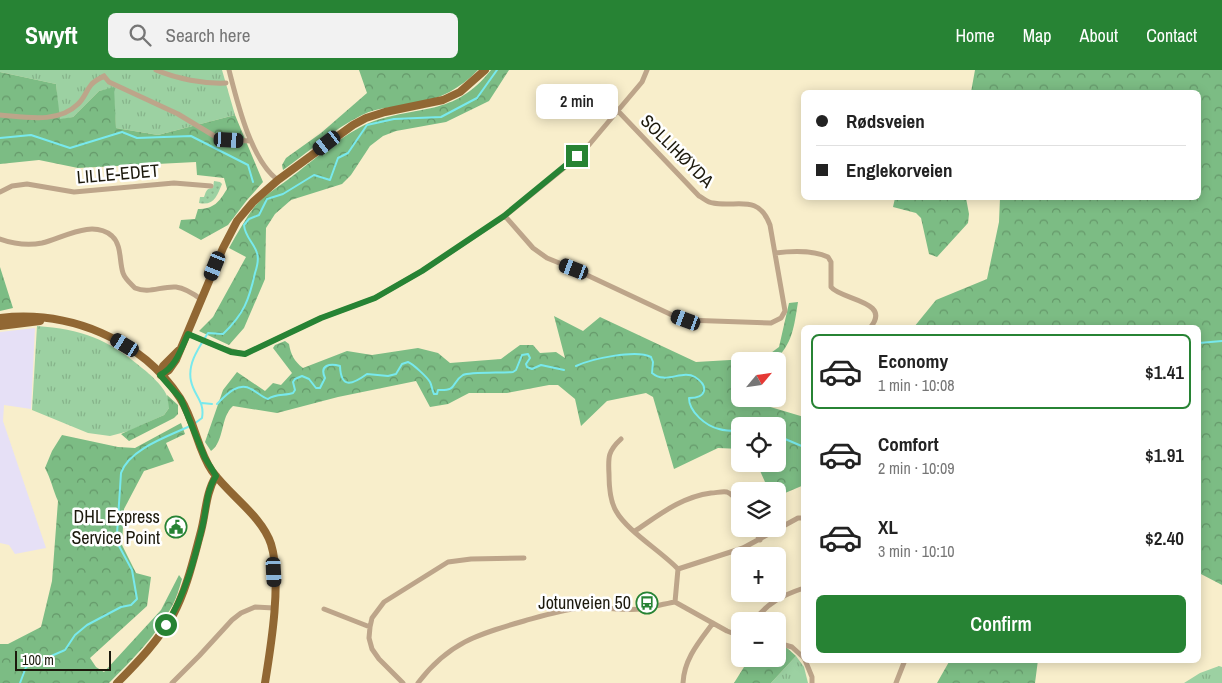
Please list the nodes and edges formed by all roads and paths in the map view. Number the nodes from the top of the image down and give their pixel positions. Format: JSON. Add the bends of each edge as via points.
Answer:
{"nodes":[{"id":1,"x":156,"y":70,"type":"edge"},
{"id":2,"x":229,"y":70,"type":"edge"},
{"id":3,"x":485,"y":70,"type":"edge"},
{"id":4,"x":647,"y":70,"type":"edge"},
{"id":5,"x":104,"y":73,"type":"edge"},
{"id":6,"x":226,"y":83,"type":"dead end"},
{"id":7,"x":618,"y":111,"type":"junction"},
{"id":8,"x":0,"y":115,"type":"edge"},
{"id":9,"x":251,"y":141,"type":"junction"},
{"id":10,"x":278,"y":180,"type":"junction"},
{"id":11,"x":211,"y":186,"type":"dead end"},
{"id":12,"x":0,"y":192,"type":"edge"},
{"id":13,"x":504,"y":216,"type":"junction"},
{"id":14,"x":0,"y":239,"type":"edge"},
{"id":15,"x":775,"y":253,"type":"junction"},
{"id":16,"x":202,"y":300,"type":"junction"},
{"id":17,"x":0,"y":318,"type":"edge"},
{"id":18,"x":50,"y":320,"type":"junction"},
{"id":19,"x":872,"y":325,"type":"edge"},
{"id":20,"x":0,"y":326,"type":"edge"},
{"id":21,"x":192,"y":336,"type":"junction"},
{"id":22,"x":160,"y":375,"type":"junction"},
{"id":23,"x":620,"y":440,"type":"dead end"},
{"id":24,"x":216,"y":476,"type":"junction"},
{"id":25,"x":731,"y":495,"type":"edge"},
{"id":26,"x":801,"y":518,"type":"edge"},
{"id":27,"x":635,"y":531,"type":"junction"},
{"id":28,"x":758,"y":537,"type":"edge"},
{"id":29,"x":760,"y":540,"type":"junction"},
{"id":30,"x":524,"y":558,"type":"dead end"},
{"id":31,"x":678,"y":569,"type":"junction"},
{"id":32,"x":801,"y":589,"type":"edge"},
{"id":33,"x":675,"y":602,"type":"junction"},
{"id":34,"x":274,"y":608,"type":"junction"},
{"id":35,"x":324,"y":608,"type":"dead end"},
{"id":36,"x":762,"y":612,"type":"edge"},
{"id":37,"x":713,"y":623,"type":"junction"},
{"id":38,"x":370,"y":628,"type":"junction"},
{"id":39,"x":731,"y":633,"type":"edge"},
{"id":40,"x":786,"y":645,"type":"edge"},
{"id":41,"x":801,"y":655,"type":"edge"},
{"id":42,"x":808,"y":663,"type":"edge"},
{"id":43,"x":904,"y":663,"type":"edge"},
{"id":44,"x":117,"y":683,"type":"edge"},
{"id":45,"x":172,"y":683,"type":"edge"},
{"id":46,"x":265,"y":683,"type":"edge"},
{"id":47,"x":403,"y":683,"type":"edge"},
{"id":48,"x":418,"y":683,"type":"edge"},
{"id":49,"x":683,"y":683,"type":"edge"},
{"id":50,"x":812,"y":683,"type":"edge"},
{"id":51,"x":896,"y":683,"type":"edge"}],
"edges":[{"from":1,"to":6,"type":"street","via":[[189,79]]},
{"from":2,"to":9,"type":"street"},
{"from":3,"to":10,"type":"main road","via":[[460,92],[443,100],[379,114],[353,125]]},
{"from":4,"to":7,"type":"street","via":[[642,82]]},
{"from":5,"to":8,"type":"street","via":[[74,108],[59,115]]},
{"from":5,"to":9,"type":"street","via":[[108,82],[178,114],[216,137]]},
{"from":7,"to":13,"type":"street","via":[[570,163]]},
{"from":7,"to":15,"type":"street","name":"SOLLIHØYDA","via":[[699,196],[710,203],[745,203],[767,216]]},
{"from":9,"to":10,"type":"street","via":[[264,167]]},
{"from":10,"to":16,"type":"main road","via":[[237,221]]},
{"from":11,"to":12,"type":"street","name":"LILLE-EDET","via":[[174,183],[74,192],[27,184]]},
{"from":13,"to":15,"type":"street","name":"SOLLIHØYDA","via":[[533,248],[547,258],[686,320],[771,323],[781,318],[785,311]]},
{"from":13,"to":21,"type":"street","via":[[375,298],[321,318],[245,354],[231,352]]},
{"from":14,"to":16,"type":"street","via":[[25,245],[80,231],[93,229],[104,232],[118,244],[123,273],[135,288],[176,287]]},
{"from":15,"to":19,"type":"street","via":[[828,257],[832,287],[836,292],[871,307],[876,316]]},
{"from":16,"to":21,"type":"main road"},
{"from":17,"to":18,"type":"main road","via":[[21,316]]},
{"from":18,"to":20,"type":"main road"},
{"from":18,"to":22,"type":"main road","via":[[80,325],[116,340],[134,351]]},
{"from":21,"to":22,"type":"main road","via":[[180,349],[169,370]]},
{"from":22,"to":24,"type":"main road","via":[[181,399],[205,458]]},
{"from":23,"to":27,"type":"street","via":[[610,448],[611,496],[615,510]]},
{"from":24,"to":34,"type":"main road","via":[[269,538],[274,560]]},
{"from":24,"to":44,"type":"main road","via":[[208,492],[200,536],[174,613],[159,637]]},
{"from":25,"to":27,"type":"street","via":[[726,492],[686,499]]},
{"from":26,"to":29,"type":"street"},
{"from":27,"to":31,"type":"street"},
{"from":28,"to":29,"type":"street"},
{"from":29,"to":31,"type":"street"},
{"from":30,"to":38,"type":"street","via":[[448,562],[384,602],[372,618]]},
{"from":31,"to":33,"type":"street"},
{"from":32,"to":36,"type":"street","via":[[776,600]]},
{"from":33,"to":37,"type":"street"},
{"from":33,"to":48,"type":"street","via":[[642,608],[578,608],[483,632],[443,655]]},
{"from":34,"to":45,"type":"street","via":[[255,608],[241,613]]},
{"from":34,"to":46,"type":"main road"},
{"from":35,"to":38,"type":"street"},
{"from":37,"to":39,"type":"street"},
{"from":37,"to":49,"type":"street","via":[[688,657]]},
{"from":38,"to":47,"type":"street","via":[[372,649]]},
{"from":40,"to":41,"type":"street"},
{"from":42,"to":50,"type":"street"},
{"from":43,"to":51,"type":"street"}]}
